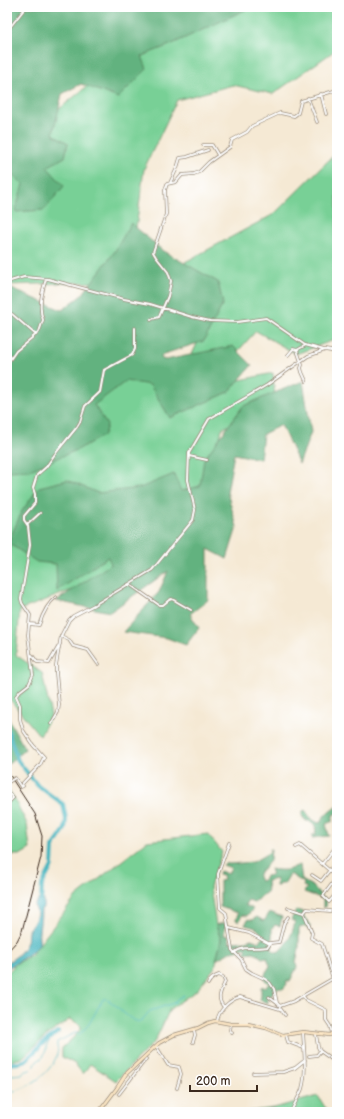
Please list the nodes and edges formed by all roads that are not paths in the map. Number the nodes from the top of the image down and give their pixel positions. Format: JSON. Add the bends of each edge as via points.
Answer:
{"nodes":[{"id":1,"x":26,"y":7,"type":"edge"},
{"id":2,"x":7,"y":31,"type":"edge"},
{"id":3,"x":7,"y":87,"type":"edge"},
{"id":4,"x":12,"y":88,"type":"dead end"},
{"id":5,"x":337,"y":90,"type":"edge"},
{"id":6,"x":321,"y":94,"type":"junction"},
{"id":7,"x":308,"y":98,"type":"junction"},
{"id":8,"x":326,"y":114,"type":"dead end"},
{"id":9,"x":317,"y":122,"type":"dead end"},
{"id":10,"x":203,"y":145,"type":"dead end"},
{"id":11,"x":208,"y":150,"type":"dead end"},
{"id":12,"x":218,"y":156,"type":"junction"},
{"id":13,"x":169,"y":184,"type":"junction"},
{"id":14,"x":46,"y":279,"type":"junction"},
{"id":15,"x":7,"y":282,"type":"edge"},
{"id":16,"x":163,"y":308,"type":"junction"},
{"id":17,"x":12,"y":314,"type":"dead end"},
{"id":18,"x":151,"y":320,"type":"dead end"},
{"id":19,"x":135,"y":328,"type":"dead end"},
{"id":20,"x":36,"y":335,"type":"junction"},
{"id":21,"x":306,"y":345,"type":"junction"},
{"id":22,"x":297,"y":350,"type":"junction"},
{"id":23,"x":325,"y":350,"type":"junction"},
{"id":24,"x":337,"y":352,"type":"edge"},
{"id":25,"x":288,"y":355,"type":"dead end"},
{"id":26,"x":300,"y":361,"type":"junction"},
{"id":27,"x":7,"y":364,"type":"edge"},
{"id":28,"x":306,"y":381,"type":"dead end"},
{"id":29,"x":189,"y":456,"type":"junction"},
{"id":30,"x":207,"y":460,"type":"dead end"},
{"id":31,"x":40,"y":513,"type":"dead end"},
{"id":32,"x":28,"y":524,"type":"junction"},
{"id":33,"x":129,"y":584,"type":"junction"},
{"id":34,"x":56,"y":597,"type":"dead end"},
{"id":35,"x":191,"y":610,"type":"dead end"},
{"id":36,"x":30,"y":624,"type":"junction"},
{"id":37,"x":61,"y":636,"type":"junction"},
{"id":38,"x":60,"y":643,"type":"junction"},
{"id":39,"x":30,"y":652,"type":"junction"},
{"id":40,"x":98,"y":664,"type":"dead end"},
{"id":41,"x":51,"y":724,"type":"dead end"},
{"id":42,"x":7,"y":783,"type":"edge"},
{"id":43,"x":7,"y":790,"type":"edge"},
{"id":44,"x":7,"y":804,"type":"edge"},
{"id":45,"x":229,"y":843,"type":"dead end"},
{"id":46,"x":296,"y":847,"type":"dead end"},
{"id":47,"x":337,"y":847,"type":"edge"},
{"id":48,"x":337,"y":861,"type":"edge"},
{"id":49,"x":322,"y":864,"type":"junction"},
{"id":50,"x":329,"y":870,"type":"junction"},
{"id":51,"x":312,"y":875,"type":"dead end"},
{"id":52,"x":337,"y":877,"type":"edge"},
{"id":53,"x":337,"y":893,"type":"edge"},
{"id":54,"x":288,"y":908,"type":"dead end"},
{"id":55,"x":337,"y":909,"type":"edge"},
{"id":56,"x":330,"y":911,"type":"dead end"},
{"id":57,"x":335,"y":912,"type":"dead end"},
{"id":58,"x":304,"y":913,"type":"junction"},
{"id":59,"x":288,"y":917,"type":"dead end"},
{"id":60,"x":229,"y":928,"type":"junction"},
{"id":61,"x":270,"y":943,"type":"junction"},
{"id":62,"x":234,"y":953,"type":"junction"},
{"id":63,"x":337,"y":976,"type":"edge"},
{"id":64,"x":333,"y":978,"type":"junction"},
{"id":65,"x":208,"y":984,"type":"dead end"},
{"id":66,"x":303,"y":996,"type":"junction"},
{"id":67,"x":270,"y":997,"type":"dead end"},
{"id":68,"x":277,"y":1003,"type":"junction"},
{"id":69,"x":224,"y":1006,"type":"junction"},
{"id":70,"x":280,"y":1008,"type":"junction"},
{"id":71,"x":285,"y":1015,"type":"dead end"},
{"id":72,"x":217,"y":1021,"type":"junction"},
{"id":73,"x":231,"y":1024,"type":"junction"},
{"id":74,"x":337,"y":1029,"type":"edge"},
{"id":75,"x":194,"y":1030,"type":"junction"},
{"id":76,"x":303,"y":1032,"type":"junction"},
{"id":77,"x":232,"y":1033,"type":"dead end"},
{"id":78,"x":316,"y":1033,"type":"junction"},
{"id":79,"x":286,"y":1034,"type":"junction"},
{"id":80,"x":332,"y":1034,"type":"junction"},
{"id":81,"x":193,"y":1042,"type":"dead end"},
{"id":82,"x":156,"y":1046,"type":"junction"},
{"id":83,"x":304,"y":1048,"type":"junction"},
{"id":84,"x":320,"y":1051,"type":"junction"},
{"id":85,"x":309,"y":1056,"type":"dead end"},
{"id":86,"x":146,"y":1059,"type":"dead end"},
{"id":87,"x":305,"y":1060,"type":"junction"},
{"id":88,"x":337,"y":1063,"type":"edge"},
{"id":89,"x":252,"y":1073,"type":"dead end"},
{"id":90,"x":337,"y":1077,"type":"edge"},
{"id":91,"x":337,"y":1081,"type":"edge"},
{"id":92,"x":177,"y":1088,"type":"dead end"},
{"id":93,"x":119,"y":1094,"type":"dead end"},
{"id":94,"x":99,"y":1111,"type":"edge"},
{"id":95,"x":103,"y":1112,"type":"edge"},
{"id":96,"x":291,"y":1112,"type":"edge"}],
"edges":[{"from":1,"to":2,"type":"street"},
{"from":3,"to":4,"type":"street"},
{"from":5,"to":6,"type":"street"},
{"from":6,"to":7,"type":"street"},
{"from":6,"to":8,"type":"street"},
{"from":7,"to":9,"type":"street"},
{"from":7,"to":12,"type":"street","via":[[301,101],[296,115],[281,113],[252,126],[247,132],[232,140],[230,148]]},
{"from":10,"to":12,"type":"street","via":[[212,145]]},
{"from":11,"to":13,"type":"street","via":[[179,158]]},
{"from":12,"to":13,"type":"street","via":[[197,173],[182,175],[177,181]]},
{"from":13,"to":16,"type":"street","via":[[166,188],[166,214],[153,252],[171,279]]},
{"from":14,"to":15,"type":"street","via":[[24,277]]},
{"from":14,"to":16,"type":"street"},
{"from":14,"to":20,"type":"street","via":[[41,300],[40,315],[43,320]]},
{"from":16,"to":18,"type":"street","via":[[158,318]]},
{"from":16,"to":21,"type":"street","via":[[210,321],[237,322],[266,318]]},
{"from":17,"to":20,"type":"street"},
{"from":19,"to":32,"type":"street","via":[[135,349],[132,355],[104,370],[100,392],[85,406],[77,427],[37,475],[33,488],[35,503],[24,516]]},
{"from":20,"to":27,"type":"street","via":[[16,351]]},
{"from":21,"to":22,"type":"street"},
{"from":21,"to":23,"type":"street"},
{"from":22,"to":25,"type":"street"},
{"from":22,"to":26,"type":"street"},
{"from":23,"to":24,"type":"street"},
{"from":23,"to":26,"type":"street"},
{"from":26,"to":28,"type":"street"},
{"from":26,"to":29,"type":"street","via":[[267,385],[210,418],[190,450]]},
{"from":29,"to":30,"type":"street"},
{"from":29,"to":33,"type":"street","via":[[188,480],[195,510],[192,520],[152,570]]},
{"from":31,"to":32,"type":"street"},
{"from":32,"to":36,"type":"street","via":[[30,545],[21,599],[30,613]]},
{"from":33,"to":35,"type":"street","via":[[160,605],[172,599]]},
{"from":33,"to":37,"type":"street","via":[[71,618]]},
{"from":34,"to":36,"type":"street","via":[[50,602],[39,626]]},
{"from":36,"to":39,"type":"street"},
{"from":37,"to":38,"type":"street"},
{"from":37,"to":40,"type":"street","via":[[69,640],[73,646],[88,650]]},
{"from":38,"to":39,"type":"street","via":[[49,663],[37,662]]},
{"from":38,"to":41,"type":"street","via":[[56,671],[59,705]]},
{"from":39,"to":42,"type":"street","bridge":true,"via":[[33,675],[29,684],[16,696],[24,730],[32,745],[44,757],[23,786],[21,787],[15,778]]},
{"from":43,"to":44,"type":"street","via":[[13,798]]},
{"from":45,"to":60,"type":"street","via":[[218,874],[220,908],[226,913]]},
{"from":46,"to":49,"type":"street","via":[[300,845]]},
{"from":47,"to":49,"type":"street"},
{"from":48,"to":50,"type":"street"},
{"from":49,"to":50,"type":"street"},
{"from":50,"to":51,"type":"street","via":[[321,881]]},
{"from":50,"to":52,"type":"street"},
{"from":52,"to":53,"type":"street","via":[[323,896],[329,902]]},
{"from":54,"to":58,"type":"street"},
{"from":55,"to":57,"type":"street"},
{"from":56,"to":58,"type":"street","via":[[307,909]]},
{"from":58,"to":64,"type":"street","via":[[312,933],[311,938],[322,944]]},
{"from":59,"to":61,"type":"street","via":[[284,922],[279,942]]},
{"from":60,"to":61,"type":"street","via":[[247,932]]},
{"from":60,"to":62,"type":"street"},
{"from":61,"to":62,"type":"street","via":[[268,947],[244,948]]},
{"from":62,"to":68,"type":"street","via":[[242,960],[246,970],[273,986]]},
{"from":63,"to":64,"type":"street"},
{"from":64,"to":66,"type":"street"},
{"from":65,"to":69,"type":"street","via":[[213,977],[223,977],[225,982],[220,999]]},
{"from":66,"to":70,"type":"street"},
{"from":66,"to":80,"type":"street","via":[[326,1010],[326,1020]]},
{"from":67,"to":68,"type":"street"},
{"from":68,"to":70,"type":"street"},
{"from":69,"to":70,"type":"street","via":[[234,998],[240,997]]},
{"from":69,"to":72,"type":"street"},
{"from":70,"to":71,"type":"street"},
{"from":72,"to":73,"type":"main road"},
{"from":72,"to":75,"type":"main road"},
{"from":73,"to":77,"type":"street"},
{"from":73,"to":79,"type":"main road","via":[[248,1024]]},
{"from":74,"to":80,"type":"main road"},
{"from":75,"to":81,"type":"street"},
{"from":75,"to":82,"type":"main road","via":[[174,1035]]},
{"from":76,"to":78,"type":"main road"},
{"from":76,"to":79,"type":"main road"},
{"from":76,"to":83,"type":"street"},
{"from":78,"to":80,"type":"main road"},
{"from":78,"to":84,"type":"street"},
{"from":79,"to":83,"type":"street","via":[[288,1042]]},
{"from":82,"to":92,"type":"street","via":[[168,1065],[179,1067],[181,1074]]},
{"from":82,"to":94,"type":"main road","via":[[126,1074]]},
{"from":83,"to":87,"type":"street"},
{"from":84,"to":85,"type":"street","via":[[317,1055]]},
{"from":84,"to":88,"type":"street"},
{"from":86,"to":93,"type":"street"},
{"from":87,"to":89,"type":"street","via":[[295,1068],[283,1072]]},
{"from":87,"to":96,"type":"street","via":[[303,1086]]},
{"from":90,"to":91,"type":"street"},
{"from":94,"to":95,"type":"street"}]}
